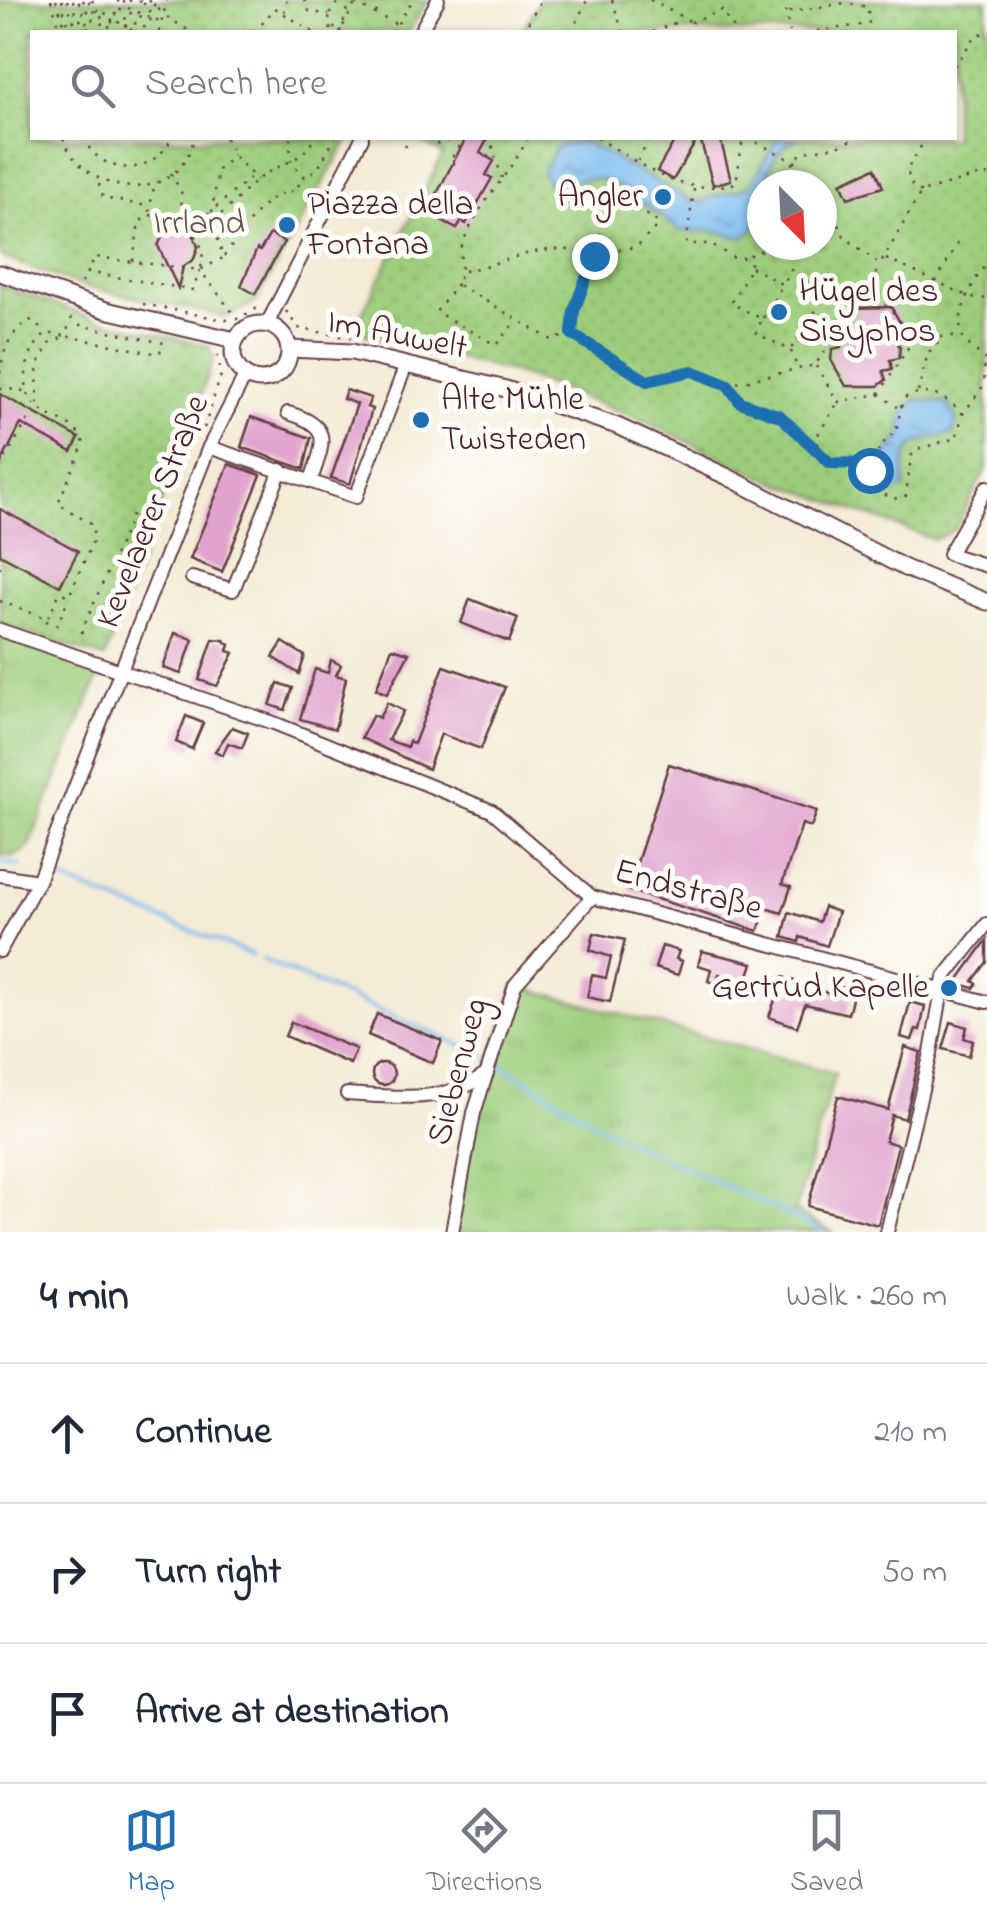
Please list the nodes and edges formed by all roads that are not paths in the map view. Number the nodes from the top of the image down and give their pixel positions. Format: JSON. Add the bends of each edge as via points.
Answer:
{"nodes":[{"id":1,"x":438,"y":0,"type":"edge"},
{"id":2,"x":421,"y":30,"type":"edge"},
{"id":3,"x":361,"y":140,"type":"edge"},
{"id":4,"x":0,"y":272,"type":"edge"},
{"id":5,"x":267,"y":324,"type":"junction"},
{"id":6,"x":235,"y":340,"type":"junction"},
{"id":7,"x":290,"y":349,"type":"junction"},
{"id":8,"x":406,"y":365,"type":"junction"},
{"id":9,"x":245,"y":376,"type":"junction"},
{"id":10,"x":288,"y":413,"type":"dead end"},
{"id":11,"x":210,"y":447,"type":"junction"},
{"id":12,"x":282,"y":470,"type":"junction"},
{"id":13,"x":311,"y":480,"type":"junction"},
{"id":14,"x":987,"y":487,"type":"edge"},
{"id":15,"x":987,"y":566,"type":"edge"},
{"id":16,"x":192,"y":578,"type":"dead end"},
{"id":17,"x":987,"y":602,"type":"edge"},
{"id":18,"x":0,"y":630,"type":"edge"},
{"id":19,"x":122,"y":672,"type":"junction"},
{"id":20,"x":0,"y":875,"type":"edge"},
{"id":21,"x":38,"y":881,"type":"junction"},
{"id":22,"x":592,"y":897,"type":"junction"},
{"id":23,"x":987,"y":924,"type":"edge"},
{"id":24,"x":0,"y":950,"type":"edge"},
{"id":25,"x":941,"y":992,"type":"junction"},
{"id":26,"x":987,"y":1002,"type":"edge"},
{"id":27,"x":487,"y":1074,"type":"junction"},
{"id":28,"x":347,"y":1094,"type":"dead end"},
{"id":29,"x":452,"y":1232,"type":"edge"},
{"id":30,"x":887,"y":1232,"type":"edge"}],
"edges":[{"from":1,"to":2,"type":"street"},
{"from":3,"to":5,"type":"street"},
{"from":4,"to":6,"type":"main road","via":[[106,310]]},
{"from":5,"to":6,"type":"main road","via":[[248,327]]},
{"from":5,"to":7,"type":"main road","via":[[282,332]]},
{"from":6,"to":9,"type":"main road","via":[[234,360]]},
{"from":7,"to":8,"type":"main road","name":"Im Auwelt","via":[[352,352]]},
{"from":7,"to":9,"type":"main road","via":[[279,374]]},
{"from":8,"to":13,"type":"street","via":[[356,496]]},
{"from":8,"to":17,"type":"main road","name":"Im Auwelt","via":[[617,426]]},
{"from":9,"to":11,"type":"street","name":"Kevelaerer Straße"},
{"from":10,"to":13,"type":"street","via":[[311,420],[324,442]]},
{"from":11,"to":12,"type":"street"},
{"from":11,"to":19,"type":"street","name":"Kevelaerer Straße"},
{"from":12,"to":13,"type":"street"},
{"from":12,"to":16,"type":"street","via":[[233,590]]},
{"from":14,"to":15,"type":"street","via":[[949,554]]},
{"from":18,"to":19,"type":"street","name":"Kevelaerer Straße"},
{"from":19,"to":21,"type":"street","name":"Kevelaerer Straße"},
{"from":19,"to":22,"type":"street","name":"Endstraße","via":[[274,723],[492,811]]},
{"from":20,"to":21,"type":"street"},
{"from":21,"to":24,"type":"street","name":"Kevelaerer Straße"},
{"from":22,"to":25,"type":"street","name":"Endstraße"},
{"from":22,"to":27,"type":"street","name":"Siebenweg","via":[[515,985]]},
{"from":23,"to":25,"type":"street","via":[[944,978]]},
{"from":25,"to":26,"type":"street","name":"Endstraße"},
{"from":25,"to":30,"type":"street"},
{"from":27,"to":28,"type":"street","via":[[437,1096]]},
{"from":27,"to":29,"type":"street","name":"Siebenweg"}]}
